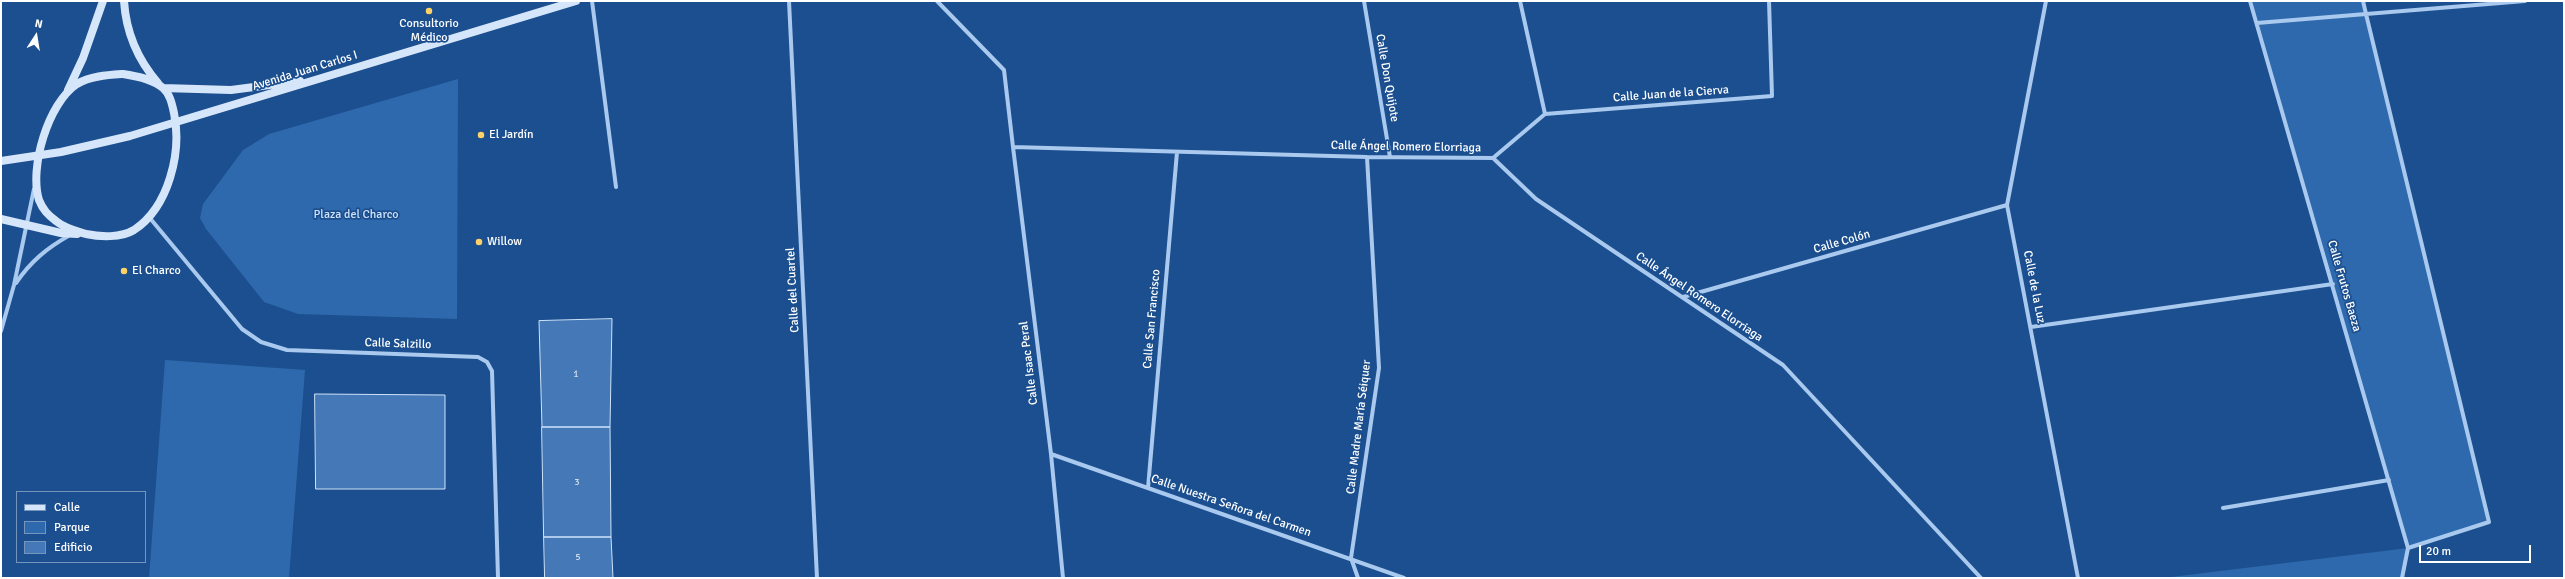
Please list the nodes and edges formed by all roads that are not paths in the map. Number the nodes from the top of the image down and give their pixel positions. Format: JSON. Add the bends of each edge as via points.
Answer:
{"nodes":[{"id":1,"x":103,"y":1,"type":"edge"},
{"id":2,"x":124,"y":1,"type":"edge"},
{"id":3,"x":576,"y":1,"type":"edge"},
{"id":4,"x":592,"y":1,"type":"edge"},
{"id":5,"x":789,"y":1,"type":"edge"},
{"id":6,"x":937,"y":1,"type":"edge"},
{"id":7,"x":1364,"y":1,"type":"edge"},
{"id":8,"x":1520,"y":1,"type":"edge"},
{"id":9,"x":1769,"y":1,"type":"edge"},
{"id":10,"x":2046,"y":1,"type":"edge"},
{"id":11,"x":2250,"y":1,"type":"edge"},
{"id":12,"x":2363,"y":1,"type":"edge"},
{"id":13,"x":2525,"y":1,"type":"edge"},
{"id":14,"x":2366,"y":14,"type":"junction"},
{"id":15,"x":2257,"y":23,"type":"junction"},
{"id":16,"x":324,"y":78,"type":"junction"},
{"id":17,"x":163,"y":88,"type":"junction"},
{"id":18,"x":67,"y":93,"type":"junction"},
{"id":19,"x":1545,"y":114,"type":"junction"},
{"id":20,"x":176,"y":123,"type":"junction"},
{"id":21,"x":1013,"y":147,"type":"junction"},
{"id":22,"x":1177,"y":152,"type":"junction"},
{"id":23,"x":39,"y":156,"type":"junction"},
{"id":24,"x":1390,"y":157,"type":"junction"},
{"id":25,"x":1366,"y":158,"type":"junction"},
{"id":26,"x":1493,"y":158,"type":"junction"},
{"id":27,"x":1,"y":161,"type":"edge"},
{"id":28,"x":36,"y":179,"type":"junction"},
{"id":29,"x":616,"y":187,"type":"dead end"},
{"id":30,"x":2007,"y":205,"type":"junction"},
{"id":31,"x":148,"y":216,"type":"junction"},
{"id":32,"x":1,"y":219,"type":"edge"},
{"id":33,"x":27,"y":226,"type":"junction"},
{"id":34,"x":73,"y":234,"type":"junction"},
{"id":35,"x":94,"y":236,"type":"junction"},
{"id":36,"x":2333,"y":284,"type":"junction"},
{"id":37,"x":14,"y":285,"type":"junction"},
{"id":38,"x":1683,"y":297,"type":"junction"},
{"id":39,"x":2031,"y":327,"type":"junction"},
{"id":40,"x":1,"y":331,"type":"edge"},
{"id":41,"x":1050,"y":454,"type":"junction"},
{"id":42,"x":2389,"y":480,"type":"junction"},
{"id":43,"x":1148,"y":488,"type":"junction"},
{"id":44,"x":2223,"y":508,"type":"dead end"},
{"id":45,"x":2408,"y":548,"type":"junction"},
{"id":46,"x":1351,"y":558,"type":"junction"},
{"id":47,"x":498,"y":578,"type":"edge"},
{"id":48,"x":817,"y":578,"type":"edge"},
{"id":49,"x":1063,"y":578,"type":"edge"},
{"id":50,"x":1358,"y":578,"type":"edge"},
{"id":51,"x":1404,"y":578,"type":"edge"},
{"id":52,"x":1981,"y":578,"type":"edge"},
{"id":53,"x":2078,"y":578,"type":"edge"},
{"id":54,"x":2402,"y":578,"type":"edge"}],
"edges":[{"from":1,"to":18,"type":"main road","via":[[83,58]]},
{"from":2,"to":17,"type":"main road","via":[[125,14],[136,49],[149,72]]},
{"from":3,"to":16,"type":"main road","name":"Avenida Juan Carlos I"},
{"from":4,"to":29,"type":"street"},
{"from":5,"to":48,"type":"street","name":"Calle del Cuartel"},
{"from":6,"to":21,"type":"street","via":[[1004,70]]},
{"from":7,"to":24,"type":"street","name":"Calle Don Quijote"},
{"from":8,"to":19,"type":"street"},
{"from":9,"to":19,"type":"street","name":"Calle Juan de la Cierva","via":[[1772,96]]},
{"from":10,"to":30,"type":"street","name":"Calle de la Luz"},
{"from":11,"to":15,"type":"street","name":"Calle Frutos Baeza"},
{"from":12,"to":14,"type":"street"},
{"from":13,"to":14,"type":"street"},
{"from":14,"to":15,"type":"street"},
{"from":14,"to":45,"type":"street","via":[[2489,522]]},
{"from":15,"to":36,"type":"street","name":"Calle Frutos Baeza"},
{"from":16,"to":17,"type":"main road","via":[[231,90]]},
{"from":16,"to":20,"type":"main road","name":"Avenida Juan Carlos I"},
{"from":17,"to":18,"type":"main road","via":[[136,76],[124,74],[92,78],[77,84]]},
{"from":17,"to":20,"type":"main road","via":[[171,100]]},
{"from":18,"to":23,"type":"main road","via":[[52,116]]},
{"from":19,"to":26,"type":"street"},
{"from":20,"to":23,"type":"main road","name":"Avenida Juan Carlos I"},
{"from":20,"to":31,"type":"main road","via":[[176,137],[167,184],[156,208]]},
{"from":21,"to":22,"type":"street","name":"Calle Ángel Romero Elorriaga"},
{"from":21,"to":41,"type":"street","name":"Calle Isaac Peral"},
{"from":22,"to":25,"type":"street","name":"Calle Ángel Romero Elorriaga"},
{"from":22,"to":43,"type":"street","name":"Calle San Francisco"},
{"from":23,"to":27,"type":"main road","name":"Avenida Juan Carlos I"},
{"from":23,"to":28,"type":"main road"},
{"from":24,"to":25,"type":"street","name":"Calle Ángel Romero Elorriaga"},
{"from":24,"to":26,"type":"street","name":"Calle Ángel Romero Elorriaga"},
{"from":25,"to":46,"type":"street","name":"Calle Madre María Séiquer","via":[[1379,368]]},
{"from":26,"to":38,"type":"street","name":"Calle Ángel Romero Elorriaga","via":[[1536,199]]},
{"from":28,"to":33,"type":"street"},
{"from":28,"to":35,"type":"main road","via":[[39,199],[45,213],[60,225]]},
{"from":30,"to":38,"type":"street","name":"Calle Colón"},
{"from":30,"to":39,"type":"street","name":"Calle de la Luz"},
{"from":31,"to":35,"type":"main road","via":[[132,231],[115,236]]},
{"from":31,"to":47,"type":"street","name":"Calle Salzillo","via":[[242,329],[261,342],[287,350],[478,357],[487,362],[492,372]]},
{"from":32,"to":33,"type":"main road"},
{"from":33,"to":34,"type":"main road"},
{"from":33,"to":37,"type":"street"},
{"from":34,"to":35,"type":"main road"},
{"from":34,"to":37,"type":"street","via":[[50,246],[28,265]]},
{"from":36,"to":39,"type":"street"},
{"from":36,"to":42,"type":"street","name":"Calle Frutos Baeza"},
{"from":37,"to":40,"type":"street"},
{"from":38,"to":52,"type":"street","name":"Calle Ángel Romero Elorriaga","via":[[1782,365]]},
{"from":39,"to":53,"type":"street","name":"Calle de la Luz"},
{"from":41,"to":43,"type":"street","name":"Calle Nuestra Señora del Carmen"},
{"from":41,"to":49,"type":"street","name":"Calle Isaac Peral"},
{"from":42,"to":44,"type":"street"},
{"from":42,"to":45,"type":"street","name":"Calle Frutos Baeza"},
{"from":43,"to":46,"type":"street","name":"Calle Nuestra Señora del Carmen"},
{"from":45,"to":54,"type":"street","name":"Calle Frutos Baeza"},
{"from":46,"to":50,"type":"street","name":"Calle Madre María Séiquer"},
{"from":46,"to":51,"type":"street","name":"Calle Nuestra Señora del Carmen"}]}
